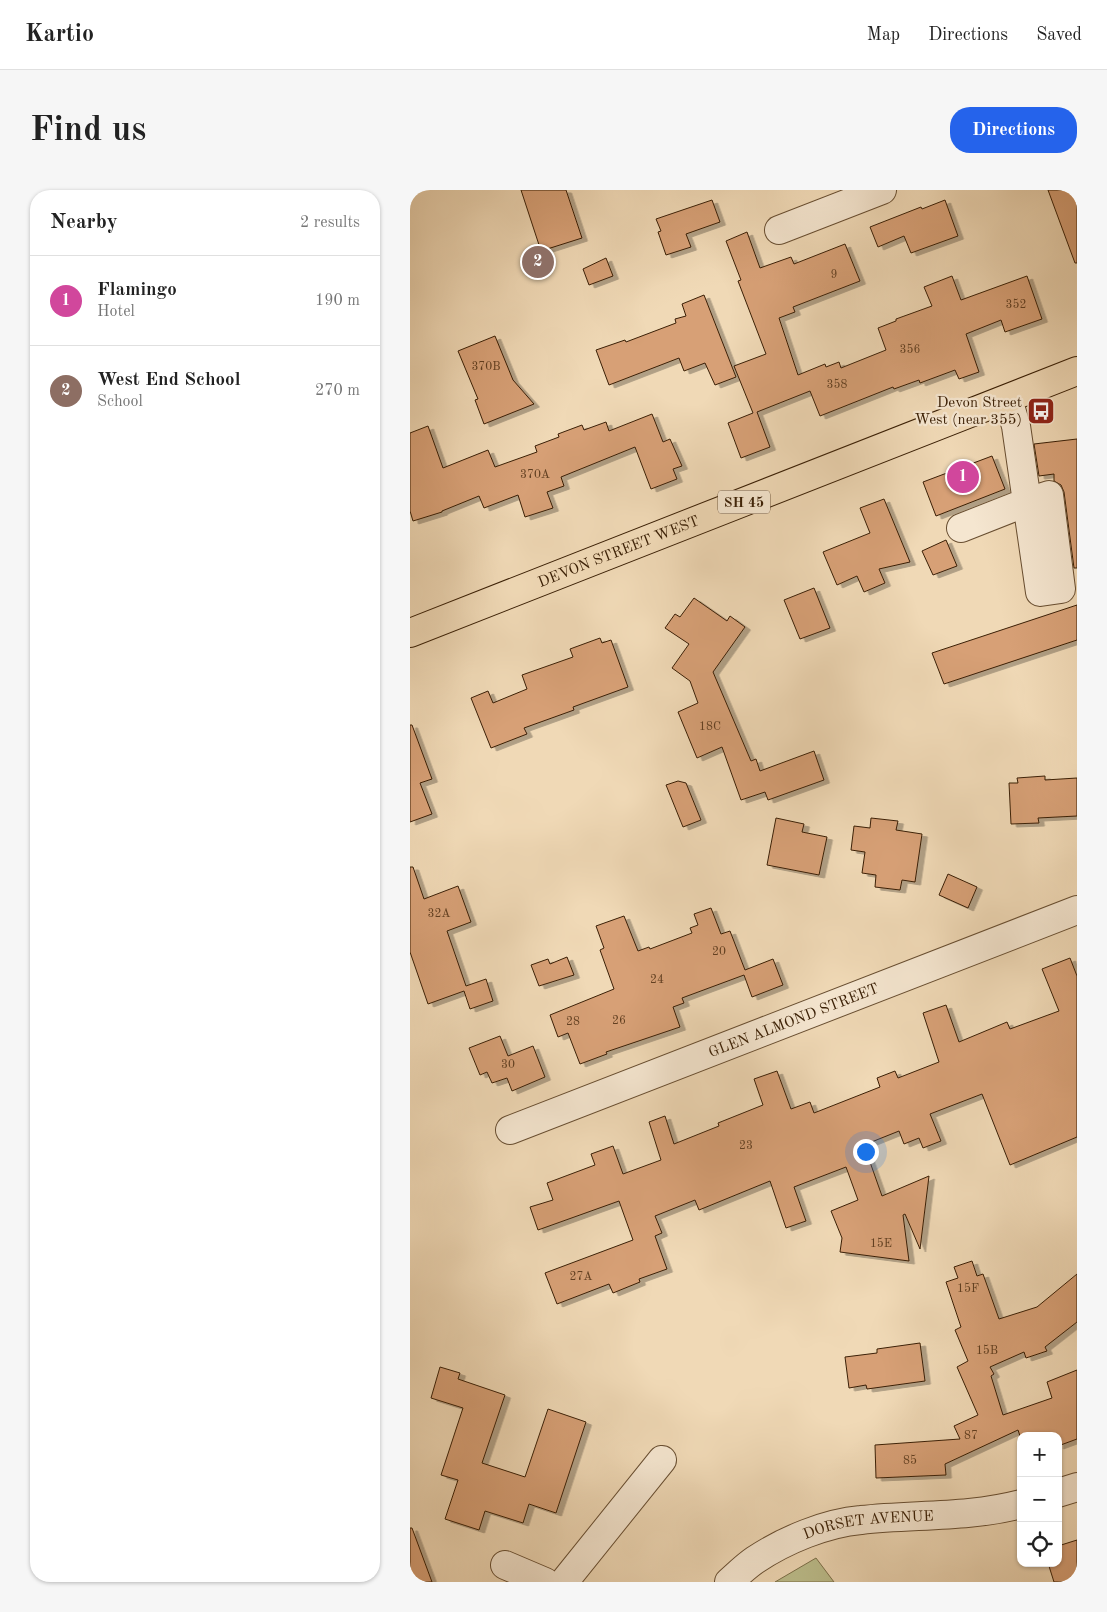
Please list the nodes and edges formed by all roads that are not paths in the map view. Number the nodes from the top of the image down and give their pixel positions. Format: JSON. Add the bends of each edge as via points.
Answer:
{"nodes":[{"id":1,"x":867,"y":193,"type":"edge"},
{"id":2,"x":779,"y":230,"type":"dead end"},
{"id":3,"x":1077,"y":372,"type":"edge"},
{"id":4,"x":1008,"y":399,"type":"junction"},
{"id":5,"x":961,"y":528,"type":"dead end"},
{"id":6,"x":410,"y":633,"type":"edge"},
{"id":7,"x":1077,"y":910,"type":"edge"},
{"id":8,"x":510,"y":1130,"type":"dead end"},
{"id":9,"x":662,"y":1460,"type":"dead end"},
{"id":10,"x":1077,"y":1487,"type":"edge"},
{"id":11,"x":1062,"y":1492,"type":"edge"},
{"id":12,"x":1017,"y":1505,"type":"edge"},
{"id":13,"x":505,"y":1565,"type":"dead end"},
{"id":14,"x":545,"y":1582,"type":"edge"},
{"id":15,"x":564,"y":1582,"type":"edge"},
{"id":16,"x":729,"y":1582,"type":"edge"}],
"edges":[{"from":1,"to":2,"type":"street"},
{"from":3,"to":4,"type":"main road","name":"DEVON STREET WEST","number":"SH 45"},
{"from":4,"to":5,"type":"street","via":[[1016,426],[1027,502]]},
{"from":4,"to":6,"type":"main road","name":"DEVON STREET WEST","number":"SH 45"},
{"from":7,"to":8,"type":"street","name":"GLEN ALMOND STREET"},
{"from":9,"to":15,"type":"street"},
{"from":10,"to":11,"type":"street"},
{"from":12,"to":16,"type":"street","name":"DORSET AVENUE","via":[[965,1514],[861,1520],[829,1526],[798,1537],[755,1560]]},
{"from":13,"to":14,"type":"street"}]}
